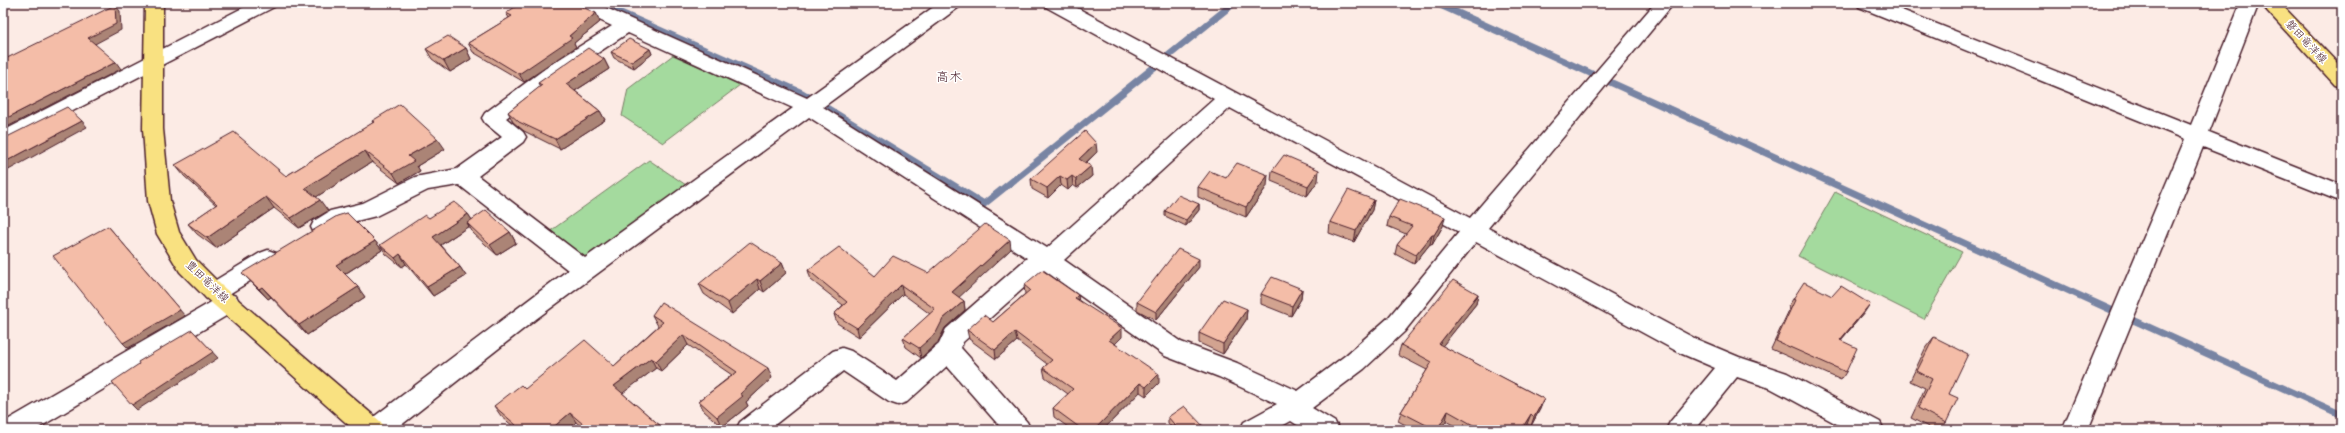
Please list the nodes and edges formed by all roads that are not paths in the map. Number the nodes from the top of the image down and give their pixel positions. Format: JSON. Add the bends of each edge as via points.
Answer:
{"nodes":[{"id":1,"x":154,"y":3,"type":"edge"},
{"id":2,"x":267,"y":3,"type":"edge"},
{"id":3,"x":579,"y":3,"type":"edge"},
{"id":4,"x":952,"y":3,"type":"edge"},
{"id":5,"x":1053,"y":3,"type":"edge"},
{"id":6,"x":1665,"y":3,"type":"edge"},
{"id":7,"x":1866,"y":3,"type":"edge"},
{"id":8,"x":2250,"y":3,"type":"edge"},
{"id":9,"x":2269,"y":3,"type":"edge"},
{"id":10,"x":627,"y":25,"type":"junction"},
{"id":11,"x":153,"y":63,"type":"junction"},
{"id":12,"x":2342,"y":80,"type":"edge"},
{"id":13,"x":1229,"y":98,"type":"junction"},
{"id":14,"x":808,"y":106,"type":"junction"},
{"id":15,"x":2197,"y":136,"type":"junction"},
{"id":16,"x":3,"y":140,"type":"edge"},
{"id":17,"x":463,"y":176,"type":"junction"},
{"id":18,"x":2342,"y":194,"type":"edge"},
{"id":19,"x":1474,"y":229,"type":"junction"},
{"id":20,"x":305,"y":237,"type":"edge"},
{"id":21,"x":286,"y":249,"type":"edge"},
{"id":22,"x":1045,"y":259,"type":"junction"},
{"id":23,"x":585,"y":271,"type":"junction"},
{"id":24,"x":221,"y":297,"type":"junction"},
{"id":25,"x":948,"y":350,"type":"junction"},
{"id":26,"x":1732,"y":365,"type":"junction"},
{"id":27,"x":1296,"y":406,"type":"junction"},
{"id":28,"x":13,"y":430,"type":"edge"},
{"id":29,"x":372,"y":430,"type":"edge"},
{"id":30,"x":376,"y":430,"type":"edge"},
{"id":31,"x":749,"y":430,"type":"edge"},
{"id":32,"x":1018,"y":430,"type":"edge"},
{"id":33,"x":1253,"y":430,"type":"edge"},
{"id":34,"x":1326,"y":430,"type":"edge"},
{"id":35,"x":1679,"y":430,"type":"edge"},
{"id":36,"x":1871,"y":430,"type":"edge"},
{"id":37,"x":2075,"y":430,"type":"edge"}],
"edges":[{"from":1,"to":11,"type":"main road","name":"豊田竜洋線"},
{"from":2,"to":11,"type":"street"},
{"from":3,"to":10,"type":"street"},
{"from":4,"to":14,"type":"street"},
{"from":5,"to":13,"type":"street"},
{"from":6,"to":19,"type":"street"},
{"from":7,"to":15,"type":"street"},
{"from":8,"to":15,"type":"street"},
{"from":9,"to":12,"type":"main road","name":"磐田竜洋線"},
{"from":10,"to":14,"type":"street"},
{"from":10,"to":17,"type":"street","via":[[557,70],[492,118],[516,137]]},
{"from":11,"to":16,"type":"street"},
{"from":11,"to":24,"type":"main road","name":"豊田竜洋線","via":[[153,129],[159,201],[168,234],[184,260]]},
{"from":13,"to":19,"type":"street"},
{"from":13,"to":22,"type":"street"},
{"from":14,"to":22,"type":"street"},
{"from":14,"to":23,"type":"street"},
{"from":15,"to":18,"type":"street"},
{"from":15,"to":37,"type":"street"},
{"from":17,"to":20,"type":"street","via":[[423,183],[368,210],[338,217]]},
{"from":17,"to":23,"type":"street"},
{"from":19,"to":26,"type":"street","via":[[1688,346]]},
{"from":19,"to":27,"type":"street","via":[[1396,325],[1355,362]]},
{"from":21,"to":24,"type":"street"},
{"from":22,"to":25,"type":"street","via":[[954,336]]},
{"from":22,"to":27,"type":"street","via":[[1173,350],[1228,370]]},
{"from":23,"to":30,"type":"street"},
{"from":24,"to":28,"type":"street"},
{"from":24,"to":29,"type":"main road","name":"豊田竜洋線"},
{"from":25,"to":31,"type":"street","via":[[898,395],[842,358]]},
{"from":25,"to":32,"type":"street"},
{"from":26,"to":35,"type":"street"},
{"from":26,"to":36,"type":"street","via":[[1778,380]]},
{"from":27,"to":33,"type":"street"},
{"from":27,"to":34,"type":"street"}]}
